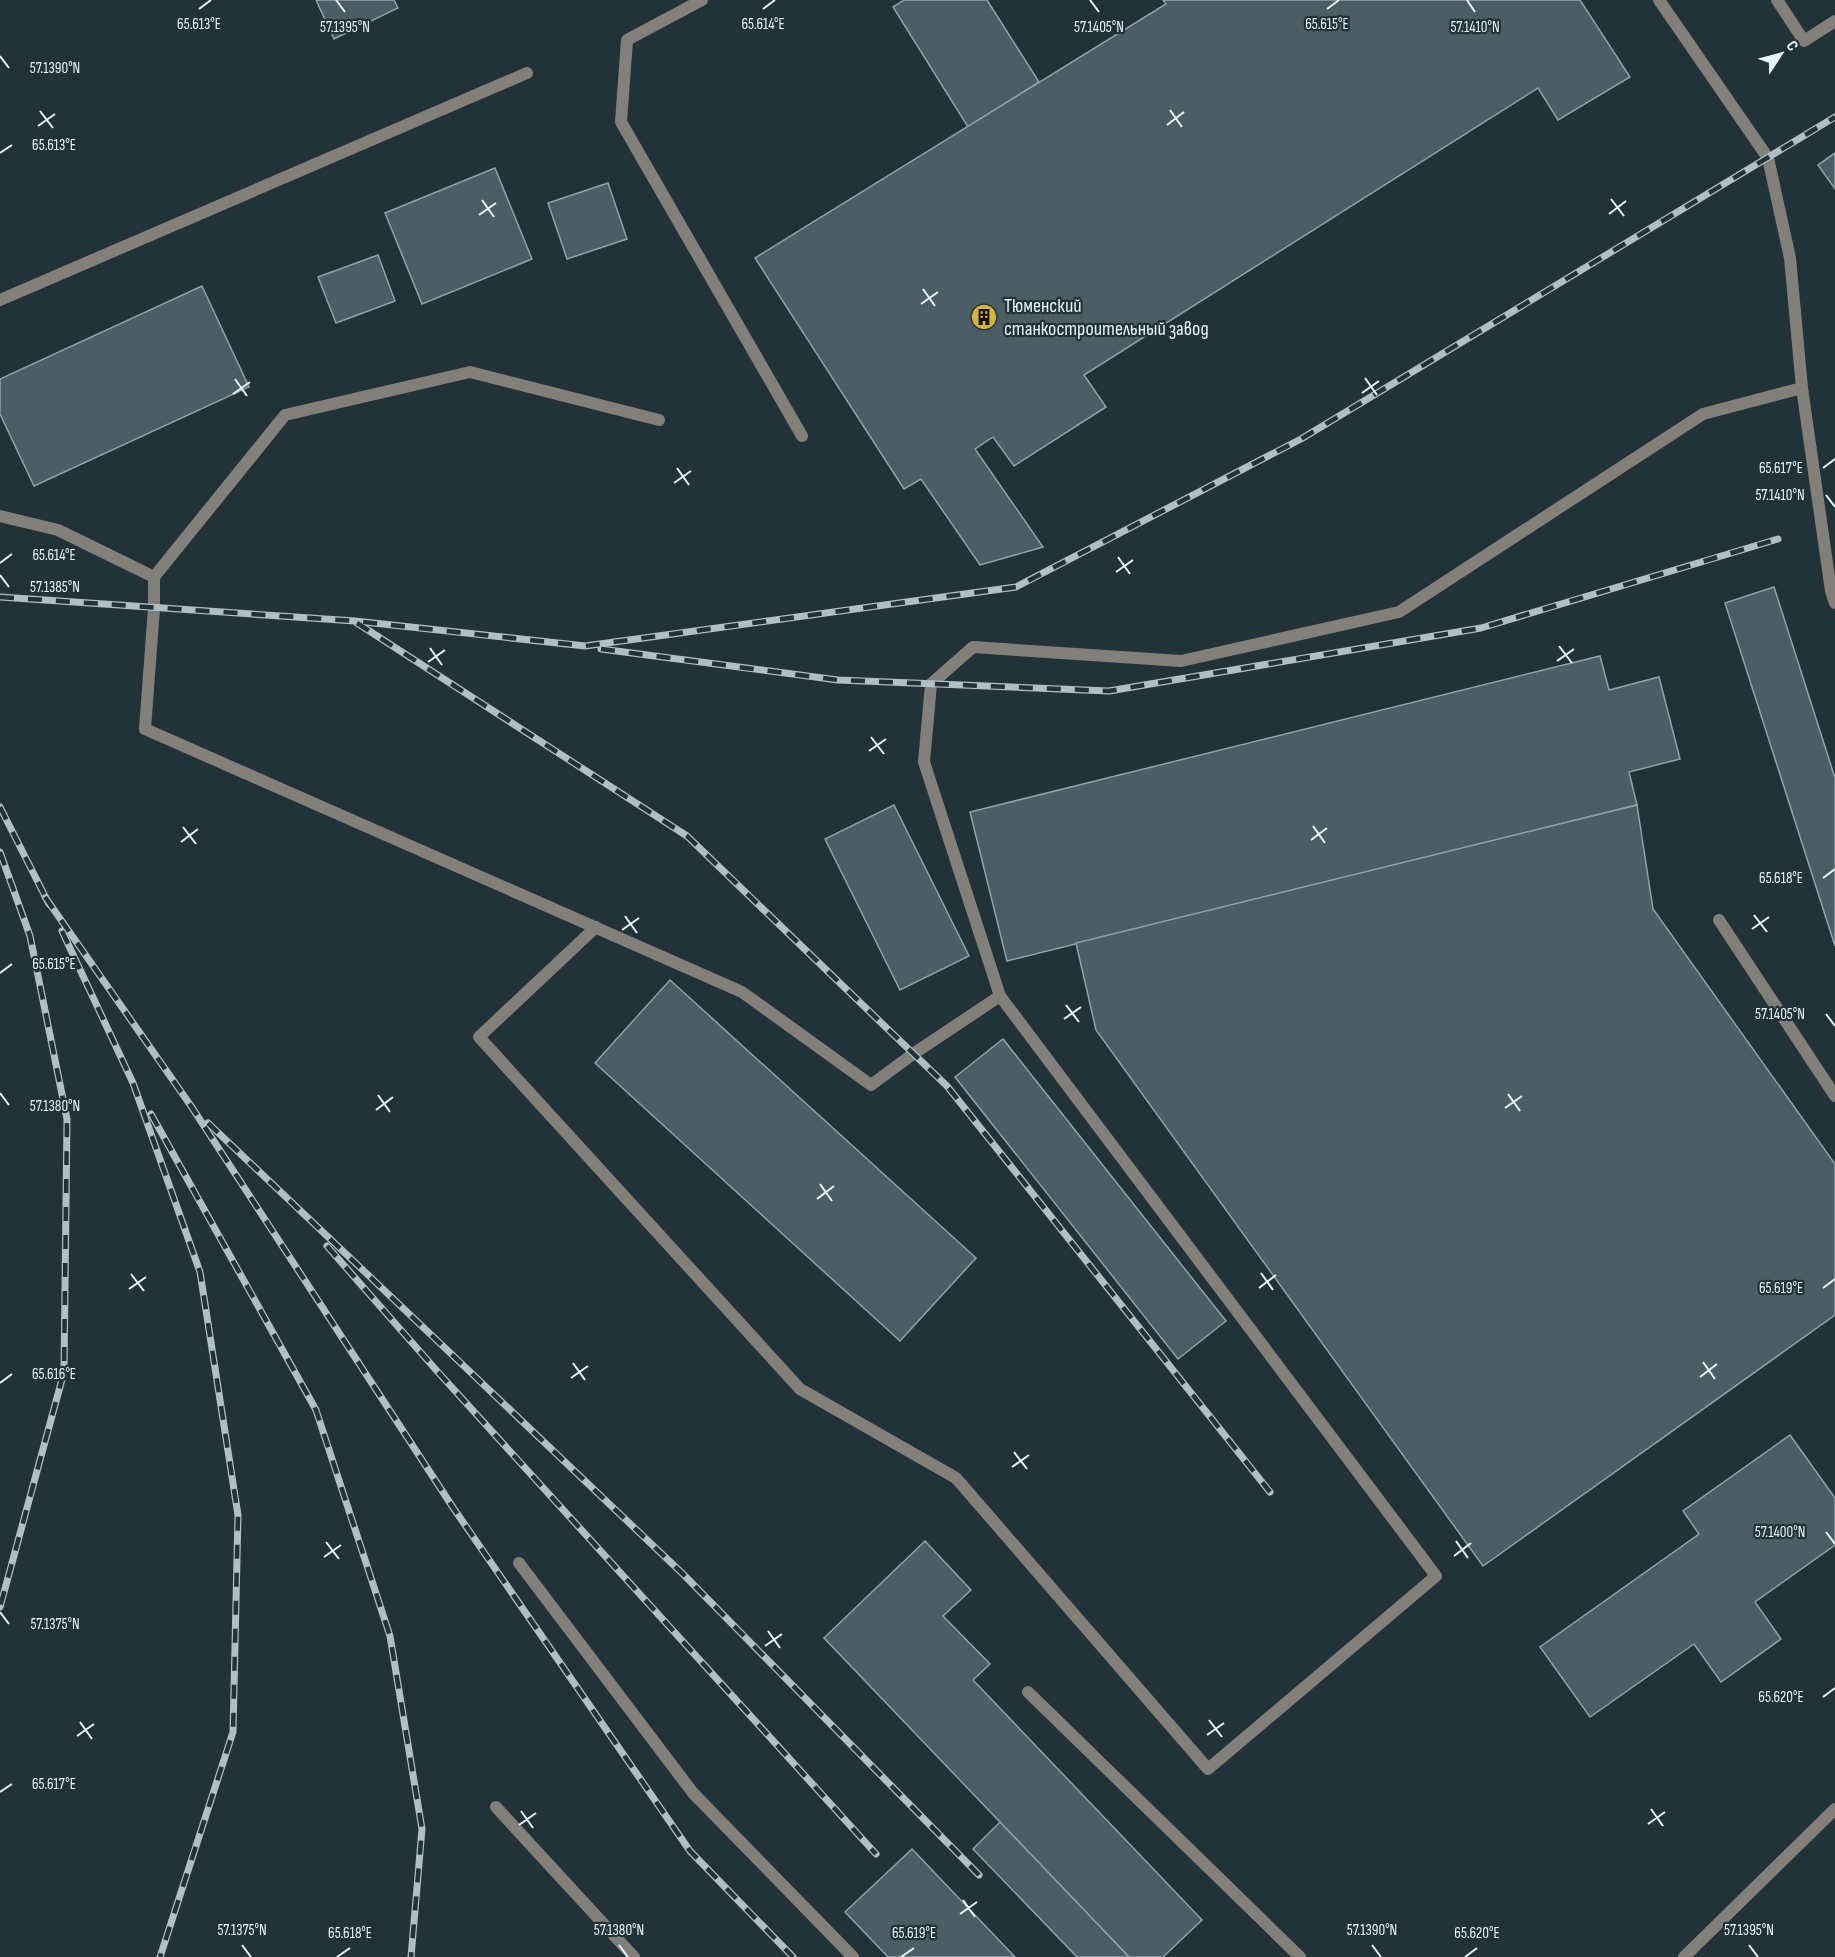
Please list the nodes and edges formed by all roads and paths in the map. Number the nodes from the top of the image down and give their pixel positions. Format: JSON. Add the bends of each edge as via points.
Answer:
{"nodes":[{"id":1,"x":702,"y":0,"type":"edge"},
{"id":2,"x":1659,"y":0,"type":"edge"},
{"id":3,"x":1777,"y":0,"type":"edge"},
{"id":4,"x":1835,"y":21,"type":"edge"},
{"id":5,"x":527,"y":73,"type":"dead end"},
{"id":6,"x":0,"y":300,"type":"edge"},
{"id":7,"x":1802,"y":388,"type":"junction"},
{"id":8,"x":659,"y":420,"type":"dead end"},
{"id":9,"x":802,"y":436,"type":"dead end"},
{"id":10,"x":0,"y":516,"type":"edge"},
{"id":11,"x":154,"y":577,"type":"junction"},
{"id":12,"x":1835,"y":603,"type":"edge"},
{"id":13,"x":1719,"y":920,"type":"dead end"},
{"id":14,"x":596,"y":927,"type":"junction"},
{"id":15,"x":1000,"y":996,"type":"junction"},
{"id":16,"x":1835,"y":1096,"type":"edge"},
{"id":17,"x":519,"y":1563,"type":"dead end"},
{"id":18,"x":1028,"y":1692,"type":"dead end"},
{"id":19,"x":496,"y":1807,"type":"dead end"},
{"id":20,"x":1835,"y":1809,"type":"edge"},
{"id":21,"x":634,"y":1957,"type":"edge"},
{"id":22,"x":853,"y":1957,"type":"edge"},
{"id":23,"x":1300,"y":1957,"type":"edge"},
{"id":24,"x":1684,"y":1957,"type":"edge"}],
"edges":[{"from":1,"to":9,"type":"street","via":[[627,40],[621,122]]},
{"from":2,"to":7,"type":"street","via":[[1767,158],[1790,258]]},
{"from":3,"to":4,"type":"street","via":[[1804,41]]},
{"from":5,"to":6,"type":"street"},
{"from":7,"to":12,"type":"street"},
{"from":7,"to":15,"type":"street","via":[[1703,414],[1398,612],[1181,661],[972,647],[931,684],[924,762]]},
{"from":8,"to":11,"type":"street","via":[[470,372],[285,416]]},
{"from":10,"to":11,"type":"street","via":[[58,530]]},
{"from":11,"to":14,"type":"street","via":[[145,729]]},
{"from":13,"to":16,"type":"street"},
{"from":14,"to":15,"type":"street","via":[[742,992],[871,1085]]},
{"from":14,"to":15,"type":"street","via":[[479,1037],[800,1389],[956,1478],[1208,1769],[1436,1576]]},
{"from":17,"to":22,"type":"street","via":[[693,1793]]},
{"from":18,"to":23,"type":"street"},
{"from":19,"to":21,"type":"street"},
{"from":20,"to":24,"type":"street"}]}
